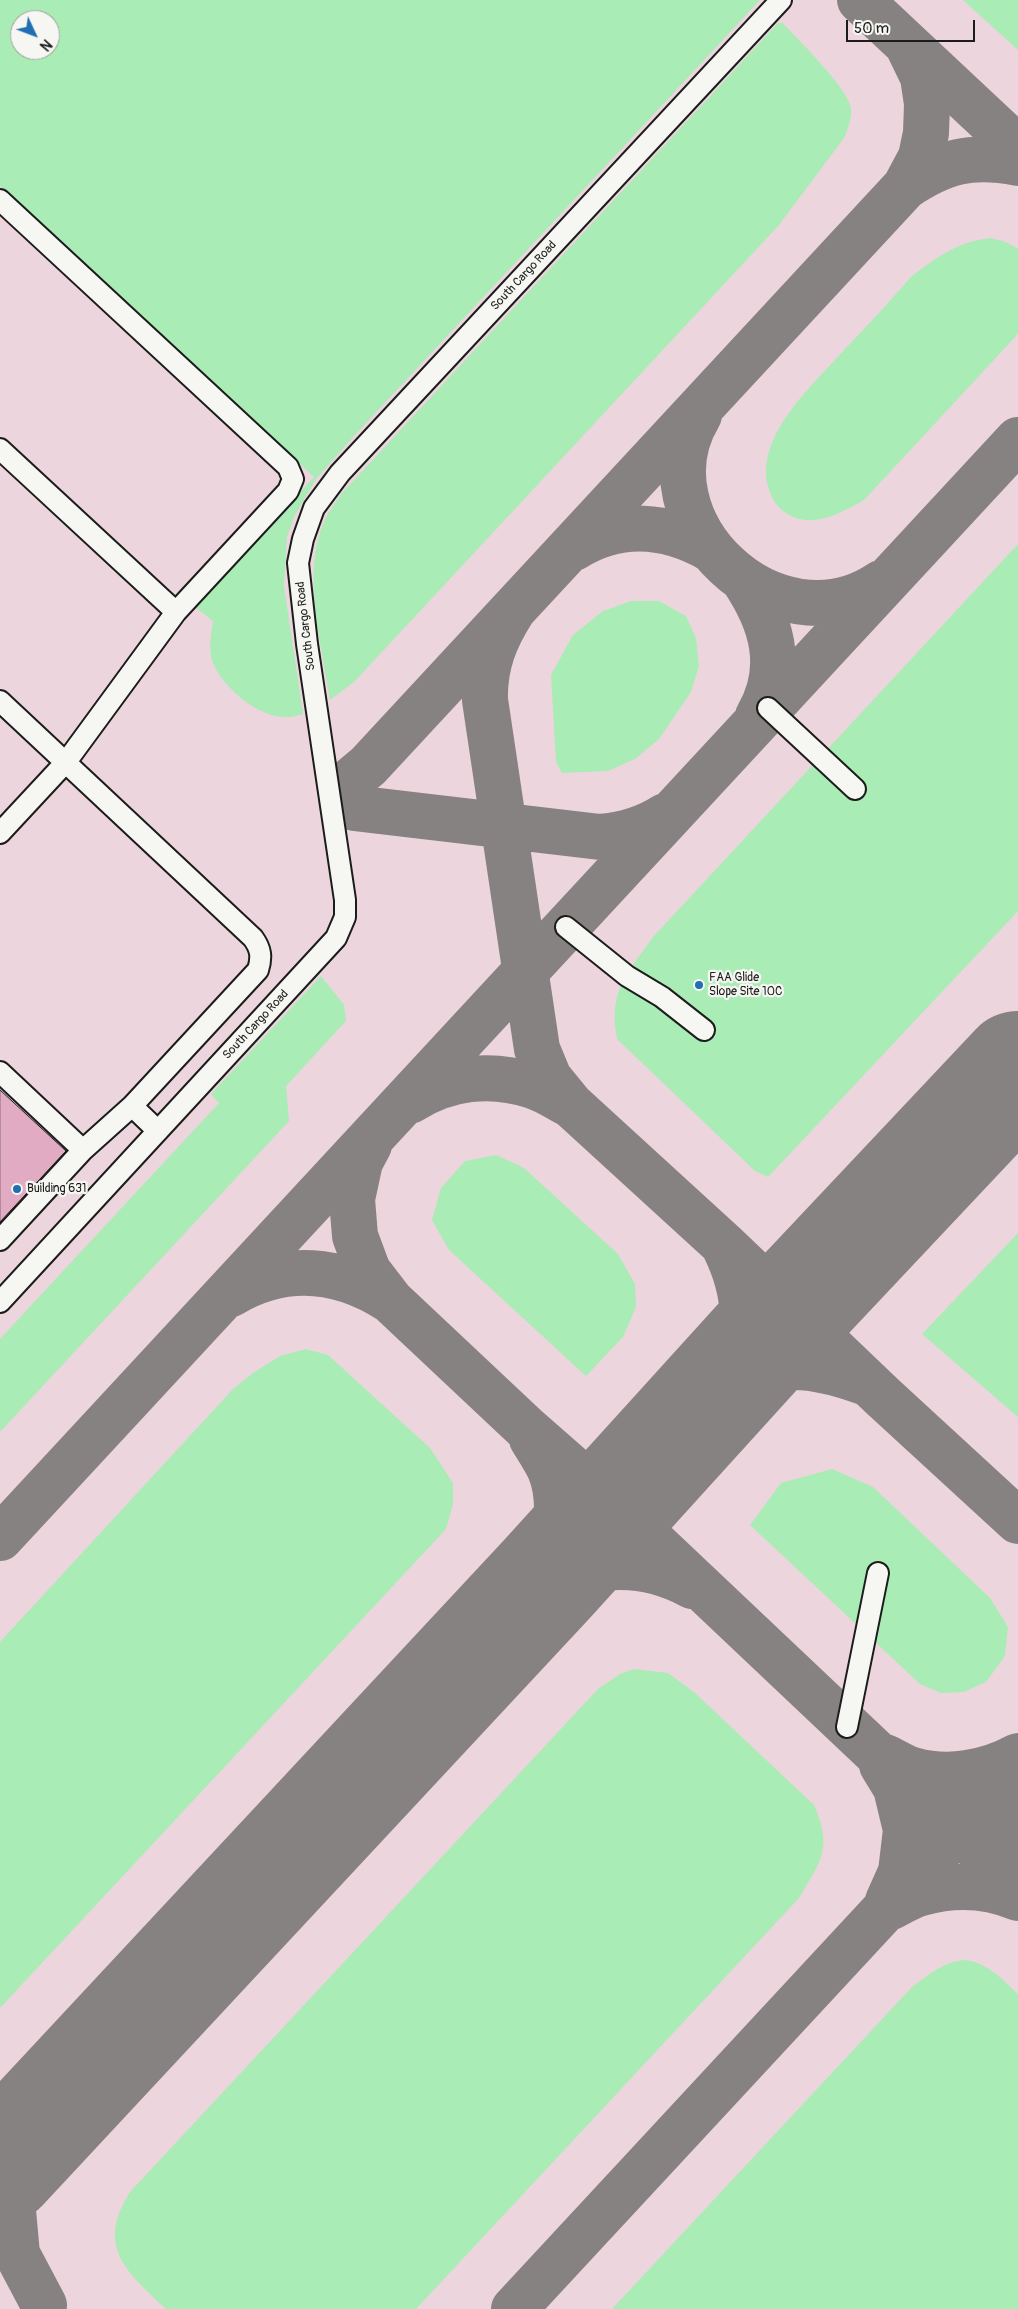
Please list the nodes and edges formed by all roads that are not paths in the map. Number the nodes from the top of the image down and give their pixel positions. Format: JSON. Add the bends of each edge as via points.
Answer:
{"nodes":[{"id":1,"x":781,"y":0,"type":"edge"},
{"id":2,"x":0,"y":200,"type":"edge"},
{"id":3,"x":0,"y":449,"type":"edge"},
{"id":4,"x":176,"y":612,"type":"junction"},
{"id":5,"x":0,"y":701,"type":"edge"},
{"id":6,"x":768,"y":708,"type":"dead end"},
{"id":7,"x":66,"y":762,"type":"junction"},
{"id":8,"x":855,"y":788,"type":"dead end"},
{"id":9,"x":0,"y":833,"type":"edge"},
{"id":10,"x":566,"y":927,"type":"dead end"},
{"id":11,"x":704,"y":1030,"type":"dead end"},
{"id":12,"x":0,"y":1072,"type":"edge"},
{"id":13,"x":132,"y":1106,"type":"junction"},
{"id":14,"x":158,"y":1130,"type":"junction"},
{"id":15,"x":84,"y":1150,"type":"junction"},
{"id":16,"x":0,"y":1240,"type":"edge"},
{"id":17,"x":0,"y":1302,"type":"edge"},
{"id":18,"x":878,"y":1573,"type":"dead end"},
{"id":19,"x":847,"y":1727,"type":"dead end"}],
"edges":[{"from":1,"to":14,"type":"lane","name":"South Cargo Road","via":[[347,466],[314,508],[298,563],[345,917],[336,938]]},
{"from":2,"to":4,"type":"lane","via":[[288,468],[293,479],[288,491]]},
{"from":3,"to":4,"type":"lane"},
{"from":4,"to":7,"type":"lane"},
{"from":5,"to":7,"type":"lane"},
{"from":6,"to":8,"type":"lane"},
{"from":7,"to":9,"type":"lane"},
{"from":7,"to":13,"type":"lane","via":[[259,947],[258,970]]},
{"from":10,"to":11,"type":"lane","via":[[627,976],[662,997]]},
{"from":12,"to":15,"type":"lane"},
{"from":13,"to":14,"type":"lane"},
{"from":13,"to":15,"type":"lane"},
{"from":14,"to":17,"type":"lane","name":"South Cargo Road"},
{"from":15,"to":16,"type":"lane"},
{"from":18,"to":19,"type":"lane"}]}
